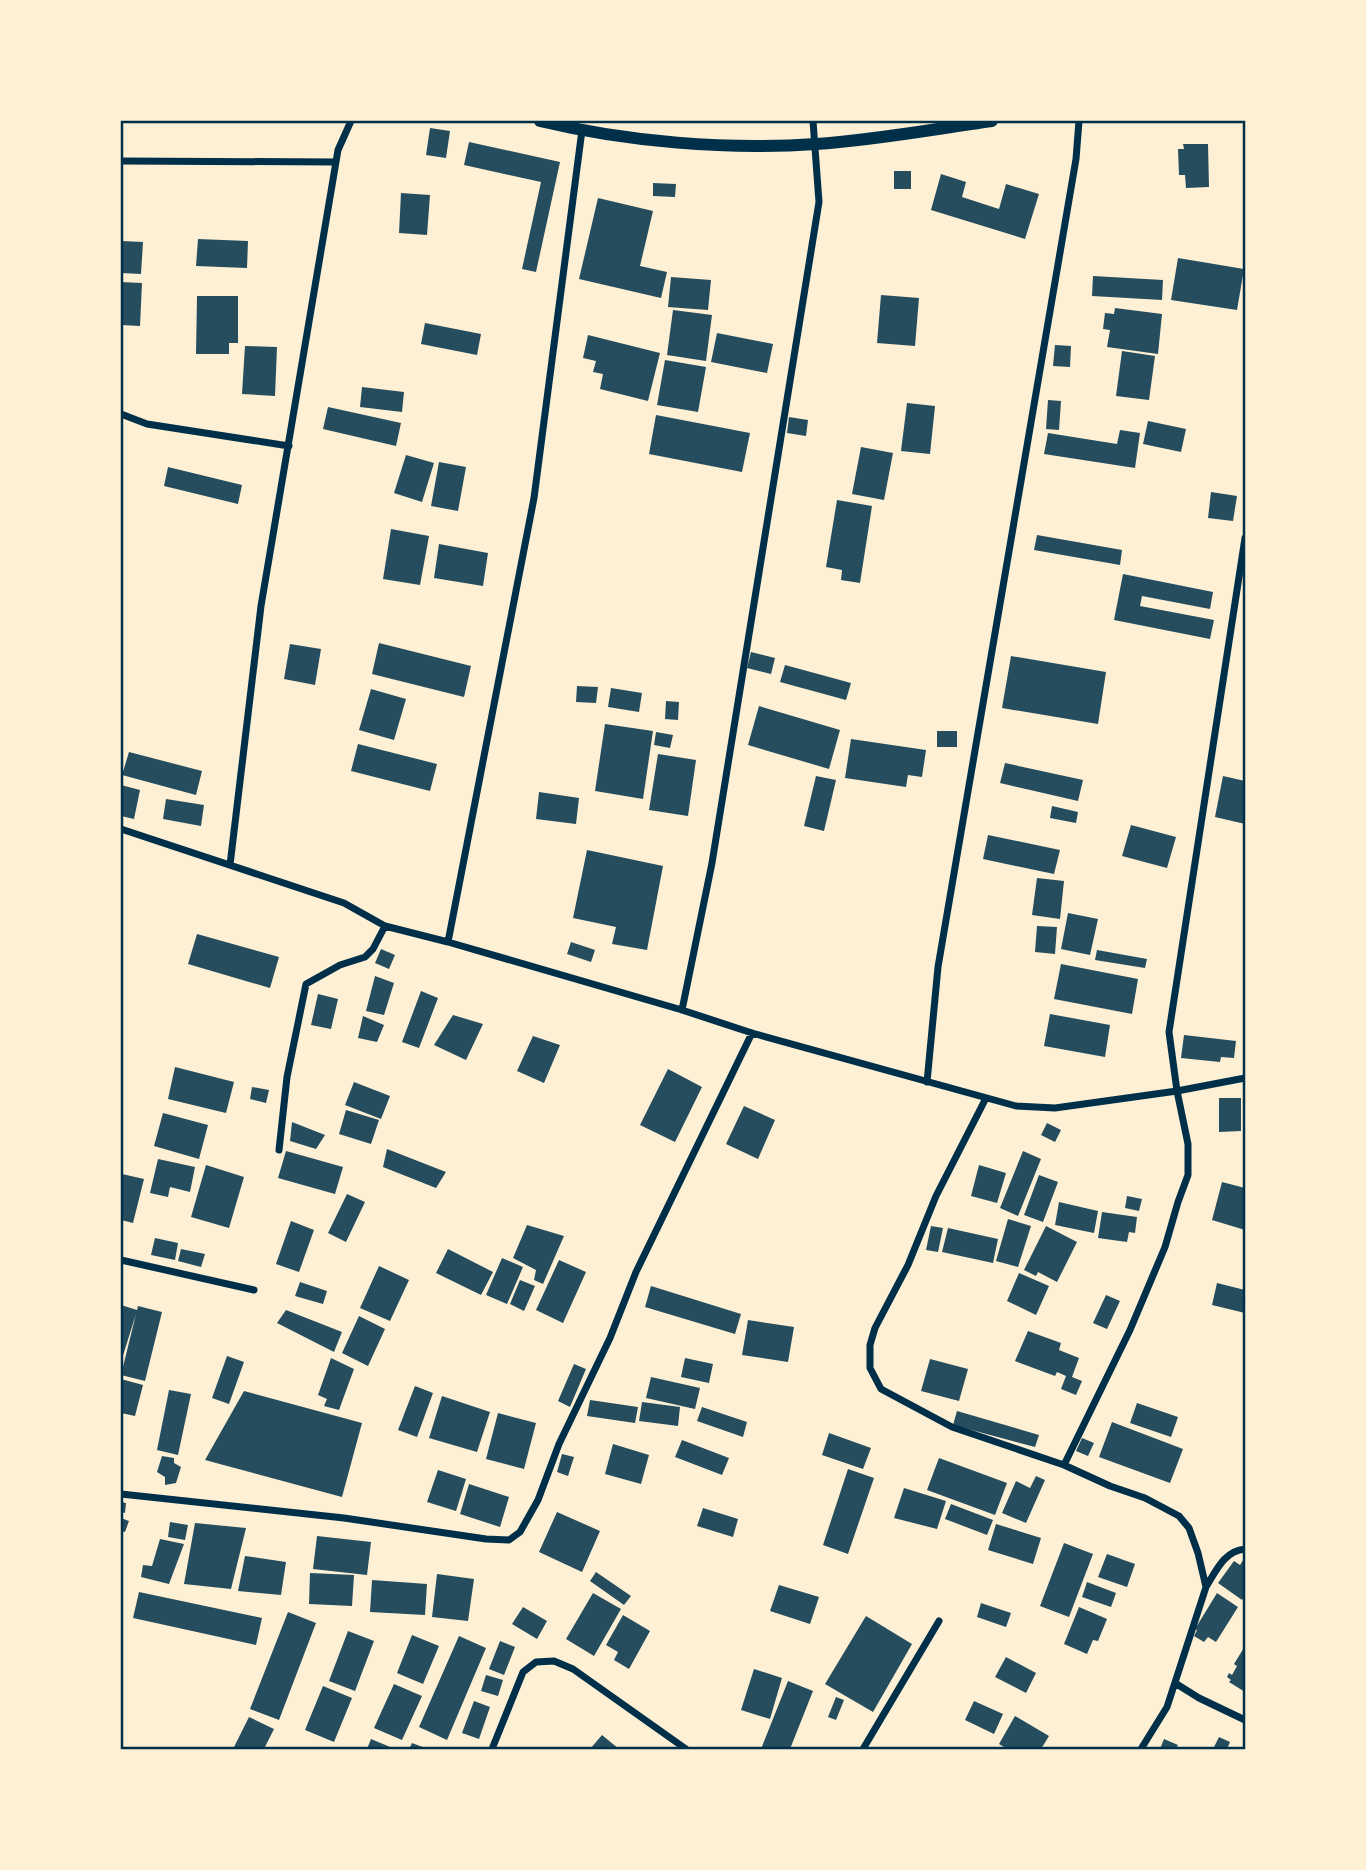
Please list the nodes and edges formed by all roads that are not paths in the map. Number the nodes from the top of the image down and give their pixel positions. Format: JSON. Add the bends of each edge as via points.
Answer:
{"nodes":[{"id":1,"x":351,"y":121,"type":"edge"},
{"id":2,"x":540,"y":121,"type":"edge"},
{"id":3,"x":813,"y":121,"type":"edge"},
{"id":4,"x":992,"y":121,"type":"edge"},
{"id":5,"x":1079,"y":121,"type":"edge"},
{"id":6,"x":582,"y":130,"type":"junction"},
{"id":7,"x":815,"y":144,"type":"junction"},
{"id":8,"x":121,"y":162,"type":"edge"},
{"id":9,"x":336,"y":162,"type":"junction"},
{"id":10,"x":121,"y":414,"type":"edge"},
{"id":11,"x":289,"y":446,"type":"junction"},
{"id":12,"x":1245,"y":538,"type":"edge"},
{"id":13,"x":121,"y":829,"type":"edge"},
{"id":14,"x":230,"y":865,"type":"junction"},
{"id":15,"x":385,"y":926,"type":"junction"},
{"id":16,"x":448,"y":942,"type":"junction"},
{"id":17,"x":682,"y":1010,"type":"junction"},
{"id":18,"x":752,"y":1033,"type":"junction"},
{"id":19,"x":1245,"y":1078,"type":"edge"},
{"id":20,"x":927,"y":1082,"type":"junction"},
{"id":21,"x":1177,"y":1091,"type":"junction"},
{"id":22,"x":986,"y":1098,"type":"junction"},
{"id":23,"x":279,"y":1150,"type":"dead end"},
{"id":24,"x":121,"y":1260,"type":"edge"},
{"id":25,"x":254,"y":1290,"type":"dead end"},
{"id":26,"x":1064,"y":1465,"type":"junction"},
{"id":27,"x":121,"y":1494,"type":"edge"},
{"id":28,"x":1245,"y":1549,"type":"edge"},
{"id":29,"x":1206,"y":1587,"type":"junction"},
{"id":30,"x":939,"y":1621,"type":"dead end"},
{"id":31,"x":1175,"y":1683,"type":"junction"},
{"id":32,"x":1245,"y":1720,"type":"edge"},
{"id":33,"x":492,"y":1749,"type":"edge"},
{"id":34,"x":686,"y":1749,"type":"edge"},
{"id":35,"x":863,"y":1749,"type":"edge"},
{"id":36,"x":1141,"y":1749,"type":"edge"}],
"edges":[{"from":1,"to":9,"type":"street"},
{"from":2,"to":6,"type":"street"},
{"from":3,"to":7,"type":"street"},
{"from":4,"to":7,"type":"street"},
{"from":5,"to":20,"type":"street","via":[[939,967]]},
{"from":6,"to":7,"type":"street","via":[[715,144]]},
{"from":6,"to":16,"type":"street","via":[[534,498]]},
{"from":7,"to":17,"type":"street","via":[[819,202],[712,863]]},
{"from":8,"to":9,"type":"street"},
{"from":9,"to":11,"type":"street"},
{"from":10,"to":11,"type":"street","via":[[147,424]]},
{"from":11,"to":14,"type":"street","via":[[261,606]]},
{"from":12,"to":21,"type":"street","via":[[1169,1032]]},
{"from":13,"to":14,"type":"street"},
{"from":14,"to":15,"type":"street","via":[[344,903]]},
{"from":15,"to":16,"type":"street"},
{"from":15,"to":23,"type":"street","via":[[366,957],[306,984],[286,1077]]},
{"from":16,"to":17,"type":"street"},
{"from":17,"to":18,"type":"street"},
{"from":18,"to":20,"type":"street"},
{"from":18,"to":27,"type":"street","via":[[636,1272],[520,1532],[509,1540],[486,1539]]},
{"from":19,"to":21,"type":"street"},
{"from":20,"to":22,"type":"street"},
{"from":21,"to":22,"type":"street","via":[[1055,1108],[1016,1106]]},
{"from":21,"to":26,"type":"street","via":[[1188,1144],[1188,1175],[1165,1247],[1130,1330]]},
{"from":22,"to":26,"type":"street","via":[[875,1328],[870,1368],[881,1389],[952,1427]]},
{"from":24,"to":25,"type":"street"},
{"from":26,"to":29,"type":"street","via":[[1179,1516],[1189,1528]]},
{"from":28,"to":29,"type":"street","via":[[1226,1557]]},
{"from":29,"to":31,"type":"street"},
{"from":30,"to":35,"type":"street"},
{"from":31,"to":32,"type":"street"},
{"from":31,"to":36,"type":"street","via":[[1167,1707]]},
{"from":33,"to":34,"type":"street","via":[[523,1672],[536,1662],[554,1661],[573,1669]]}]}
